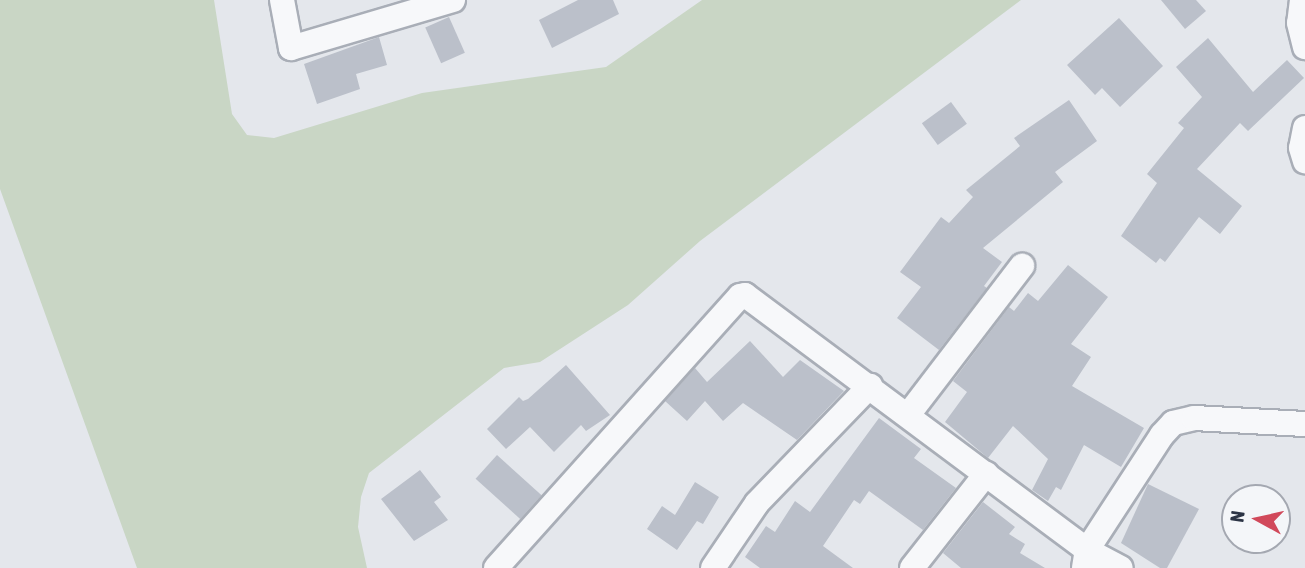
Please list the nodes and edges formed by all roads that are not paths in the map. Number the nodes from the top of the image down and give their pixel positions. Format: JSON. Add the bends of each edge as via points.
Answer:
{"nodes":[{"id":1,"x":282,"y":0,"type":"edge"},
{"id":2,"x":453,"y":0,"type":"edge"},
{"id":3,"x":1302,"y":0,"type":"edge"},
{"id":4,"x":1305,"y":47,"type":"edge"},
{"id":5,"x":1305,"y":128,"type":"edge"},
{"id":6,"x":1305,"y":161,"type":"edge"},
{"id":7,"x":1022,"y":266,"type":"dead end"},
{"id":8,"x":870,"y":386,"type":"junction"},
{"id":9,"x":908,"y":415,"type":"junction"},
{"id":10,"x":1305,"y":424,"type":"edge"},
{"id":11,"x":986,"y":474,"type":"junction"},
{"id":12,"x":1086,"y":559,"type":"edge"},
{"id":13,"x":496,"y":568,"type":"edge"},
{"id":14,"x":713,"y":568,"type":"edge"},
{"id":15,"x":912,"y":568,"type":"edge"},
{"id":16,"x":1121,"y":568,"type":"edge"}],
"edges":[{"from":1,"to":2,"type":"street","via":[[291,48]]},
{"from":3,"to":4,"type":"street","via":[[1299,23]]},
{"from":5,"to":6,"type":"street","via":[[1301,148]]},
{"from":7,"to":9,"type":"street"},
{"from":8,"to":9,"type":"street"},
{"from":8,"to":13,"type":"street","via":[[750,296],[740,296]]},
{"from":8,"to":14,"type":"street","via":[[757,503]]},
{"from":9,"to":11,"type":"street"},
{"from":10,"to":12,"type":"street","via":[[1194,418],[1173,423]]},
{"from":11,"to":12,"type":"street"},
{"from":11,"to":15,"type":"street"},
{"from":12,"to":16,"type":"street"}]}
